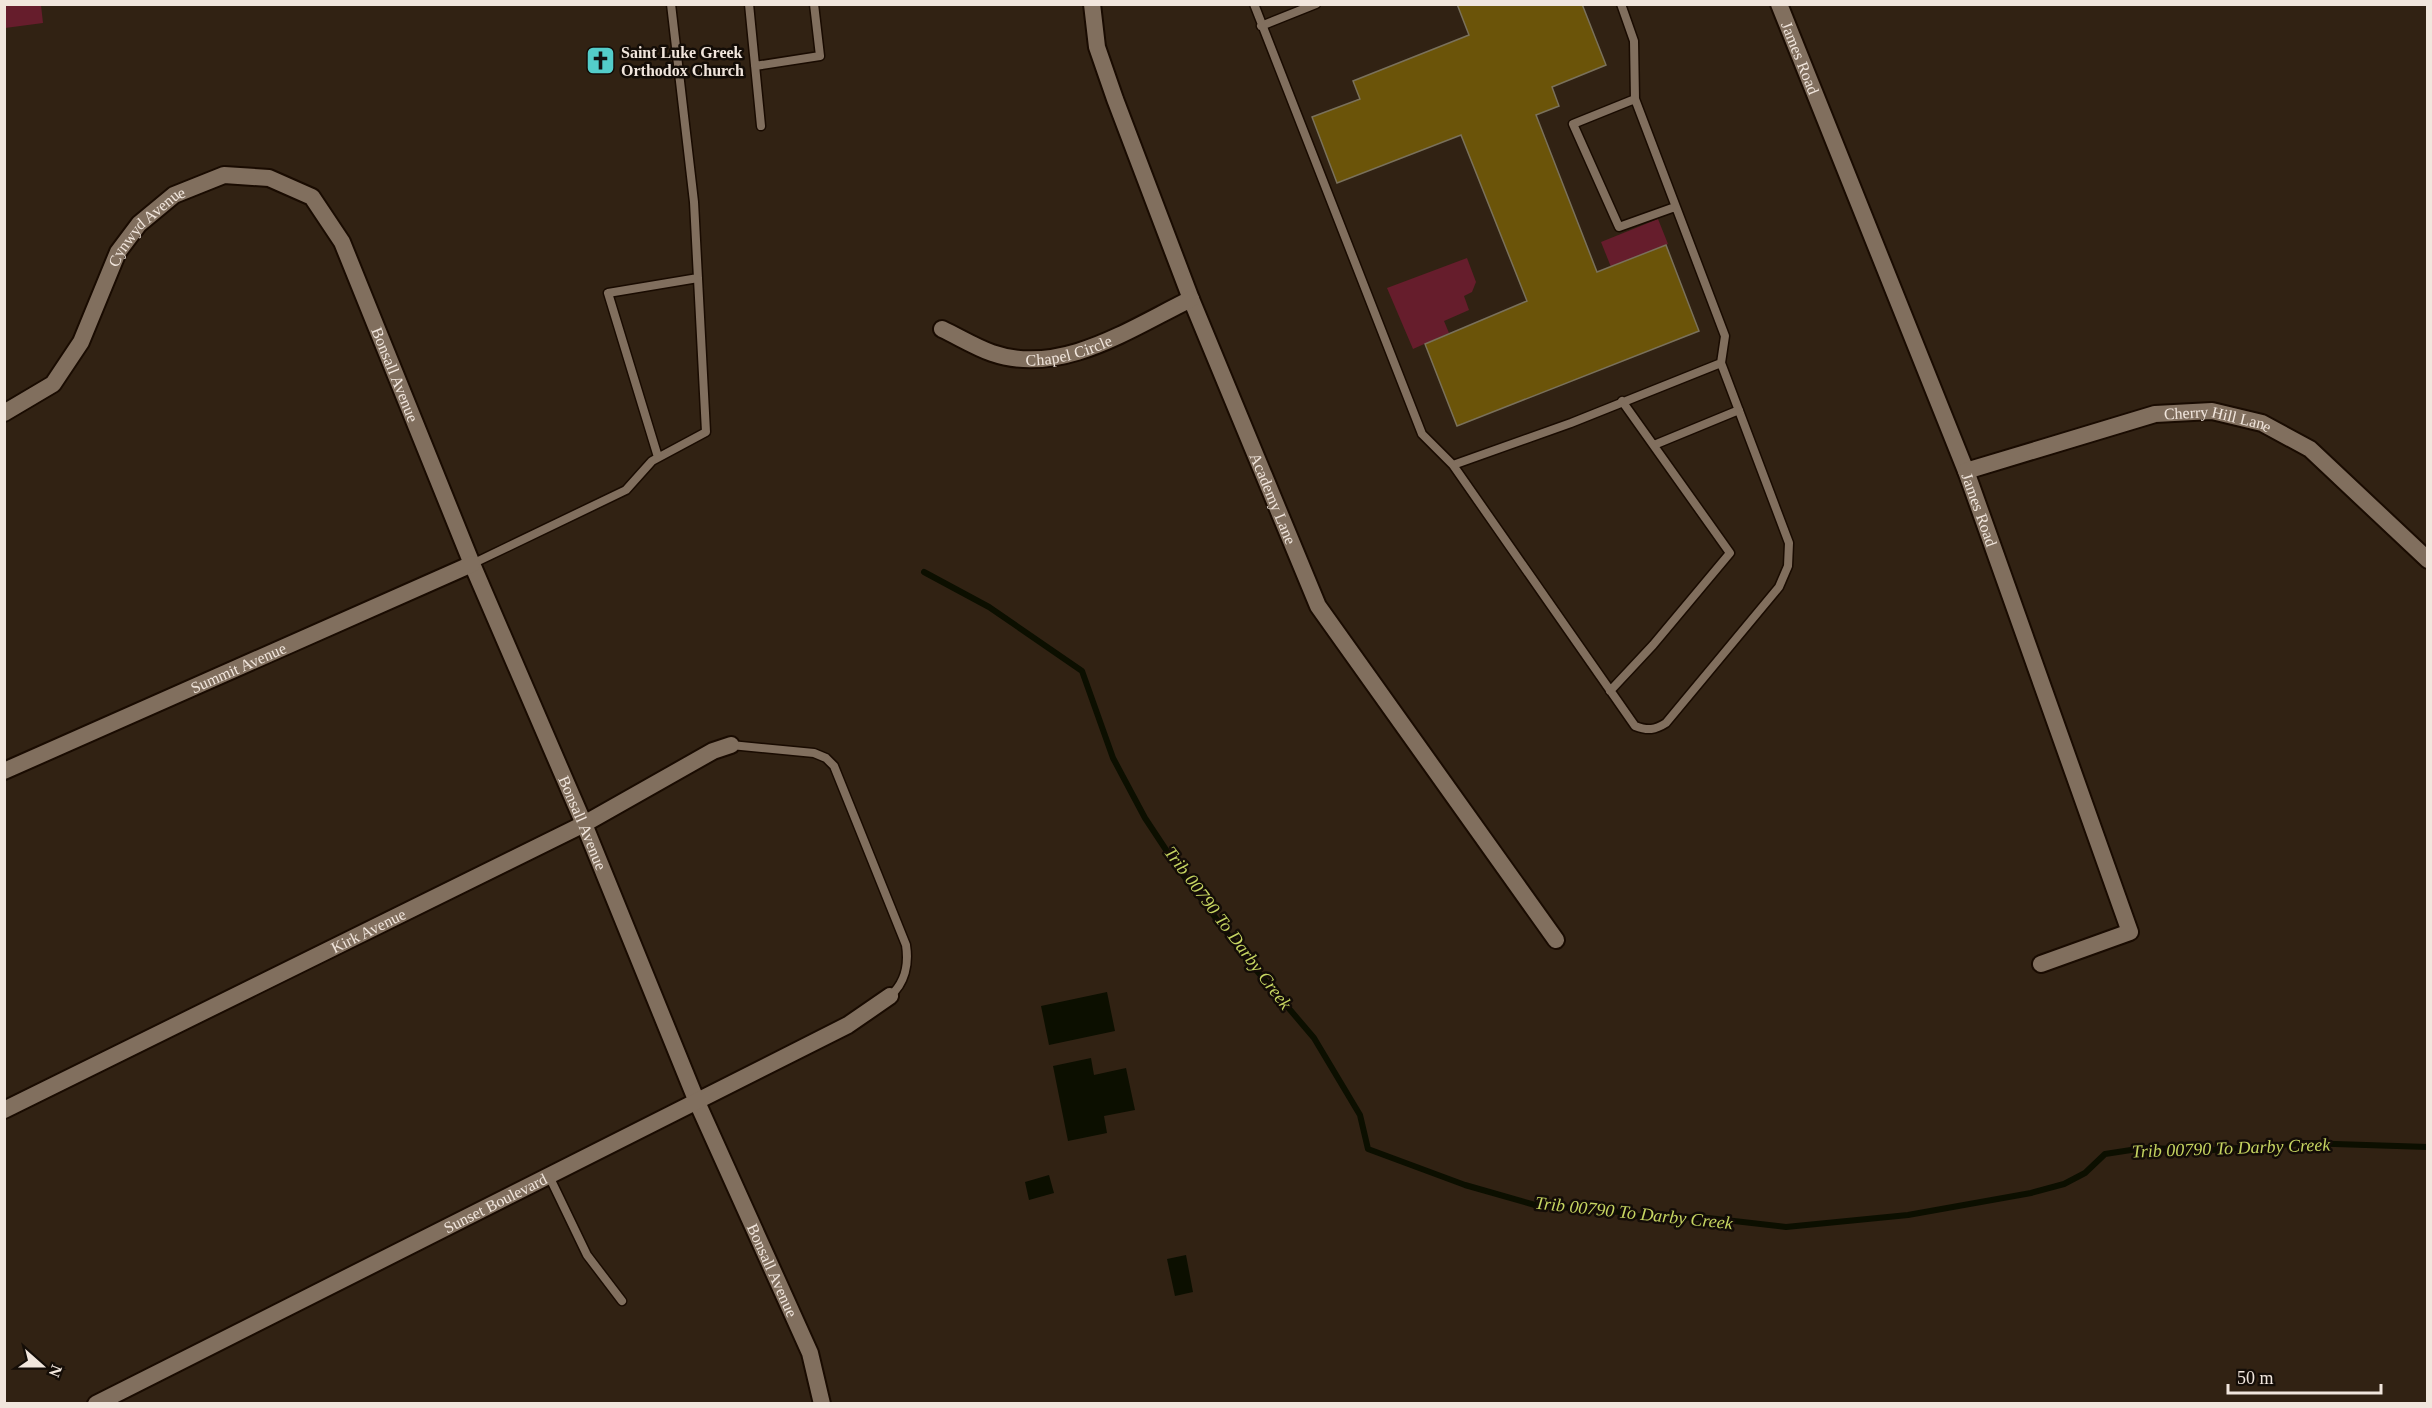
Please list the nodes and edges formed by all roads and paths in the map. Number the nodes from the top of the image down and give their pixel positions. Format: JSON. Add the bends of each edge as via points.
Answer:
{"nodes":[{"id":1,"x":671,"y":4,"type":"edge"},
{"id":2,"x":749,"y":4,"type":"edge"},
{"id":3,"x":814,"y":4,"type":"edge"},
{"id":4,"x":1092,"y":4,"type":"edge"},
{"id":5,"x":1254,"y":4,"type":"edge"},
{"id":6,"x":1316,"y":4,"type":"edge"},
{"id":7,"x":1622,"y":4,"type":"edge"},
{"id":8,"x":1779,"y":4,"type":"edge"},
{"id":9,"x":1298,"y":8,"type":"edge"},
{"id":10,"x":1261,"y":26,"type":"junction"},
{"id":11,"x":755,"y":66,"type":"junction"},
{"id":12,"x":1635,"y":99,"type":"junction"},
{"id":13,"x":761,"y":126,"type":"dead end"},
{"id":14,"x":1676,"y":207,"type":"junction"},
{"id":15,"x":342,"y":242,"type":"joint"},
{"id":16,"x":698,"y":278,"type":"junction"},
{"id":17,"x":1191,"y":299,"type":"junction"},
{"id":18,"x":942,"y":329,"type":"dead end"},
{"id":19,"x":1721,"y":363,"type":"junction"},
{"id":20,"x":1622,"y":401,"type":"junction"},
{"id":21,"x":1739,"y":410,"type":"junction"},
{"id":22,"x":4,"y":412,"type":"edge"},
{"id":23,"x":1654,"y":445,"type":"junction"},
{"id":24,"x":658,"y":458,"type":"junction"},
{"id":25,"x":1453,"y":465,"type":"junction"},
{"id":26,"x":1966,"y":471,"type":"junction"},
{"id":27,"x":2427,"y":560,"type":"edge"},
{"id":28,"x":472,"y":564,"type":"junction"},
{"id":29,"x":1610,"y":691,"type":"junction"},
{"id":30,"x":731,"y":745,"type":"joint"},
{"id":31,"x":4,"y":771,"type":"edge"},
{"id":32,"x":584,"y":824,"type":"junction"},
{"id":33,"x":1556,"y":940,"type":"dead end"},
{"id":34,"x":2041,"y":964,"type":"dead end"},
{"id":35,"x":890,"y":996,"type":"joint"},
{"id":36,"x":697,"y":1102,"type":"junction"},
{"id":37,"x":4,"y":1110,"type":"edge"},
{"id":38,"x":549,"y":1176,"type":"junction"},
{"id":39,"x":622,"y":1301,"type":"dead end"},
{"id":40,"x":96,"y":1404,"type":"edge"},
{"id":41,"x":822,"y":1404,"type":"edge"}],
"edges":[{"from":1,"to":16,"type":"lane","via":[[694,202]]},
{"from":2,"to":11,"type":"lane"},
{"from":3,"to":11,"type":"lane","via":[[820,56]]},
{"from":4,"to":17,"type":"street","name":"Academy Lane","via":[[1097,47]]},
{"from":5,"to":10,"type":"lane"},
{"from":6,"to":9,"type":"lane"},
{"from":7,"to":12,"type":"lane","via":[[1634,41]]},
{"from":8,"to":26,"type":"street","name":"James Road"},
{"from":9,"to":10,"type":"lane"},
{"from":10,"to":25,"type":"lane","via":[[1422,434]]},
{"from":11,"to":13,"type":"lane"},
{"from":12,"to":14,"type":"lane"},
{"from":12,"to":14,"type":"lane","via":[[1573,124],[1619,227]]},
{"from":14,"to":19,"type":"lane","via":[[1725,336]]},
{"from":15,"to":22,"type":"street","name":"Cynwyd Avenue","via":[[312,197],[269,178],[224,176],[174,195],[139,224],[118,252],[81,342],[53,384]]},
{"from":15,"to":28,"type":"street","name":"Bonsall Avenue"},
{"from":16,"to":24,"type":"lane","via":[[706,432]]},
{"from":16,"to":24,"type":"lane","via":[[608,293]]},
{"from":17,"to":18,"type":"street","name":"Chapel Circle","via":[[1080,353],[1036,360],[993,353]]},
{"from":17,"to":33,"type":"street","name":"Academy Lane","via":[[1318,606]]},
{"from":19,"to":20,"type":"lane"},
{"from":19,"to":21,"type":"lane"},
{"from":20,"to":23,"type":"lane"},
{"from":20,"to":25,"type":"lane"},
{"from":21,"to":23,"type":"lane"},
{"from":21,"to":29,"type":"lane","via":[[1789,543],[1788,566],[1779,587],[1666,723],[1655,730],[1635,726]]},
{"from":23,"to":29,"type":"lane","via":[[1730,553]]},
{"from":24,"to":28,"type":"lane","via":[[626,489]]},
{"from":25,"to":29,"type":"lane"},
{"from":26,"to":27,"type":"street","name":"Cherry Hill Lane","via":[[2155,414],[2212,411],[2262,423],[2310,449]]},
{"from":26,"to":34,"type":"street","name":"James Road","via":[[2130,932]]},
{"from":28,"to":31,"type":"street","name":"Summit Avenue"},
{"from":28,"to":32,"type":"street","name":"Bonsall Avenue"},
{"from":30,"to":32,"type":"street","name":"Kirk Avenue","via":[[713,751]]},
{"from":30,"to":35,"type":"lane","via":[[814,753],[834,766],[906,945],[905,973]]},
{"from":32,"to":36,"type":"street","name":"Bonsall Avenue"},
{"from":32,"to":37,"type":"street","name":"Kirk Avenue"},
{"from":35,"to":36,"type":"street","name":"Sunset Boulevard","via":[[848,1025]]},
{"from":36,"to":38,"type":"street","name":"Sunset Boulevard"},
{"from":36,"to":41,"type":"street","name":"Bonsall Avenue","via":[[810,1353]]},
{"from":38,"to":39,"type":"lane","via":[[587,1255]]},
{"from":38,"to":40,"type":"street","name":"Sunset Boulevard"}]}
